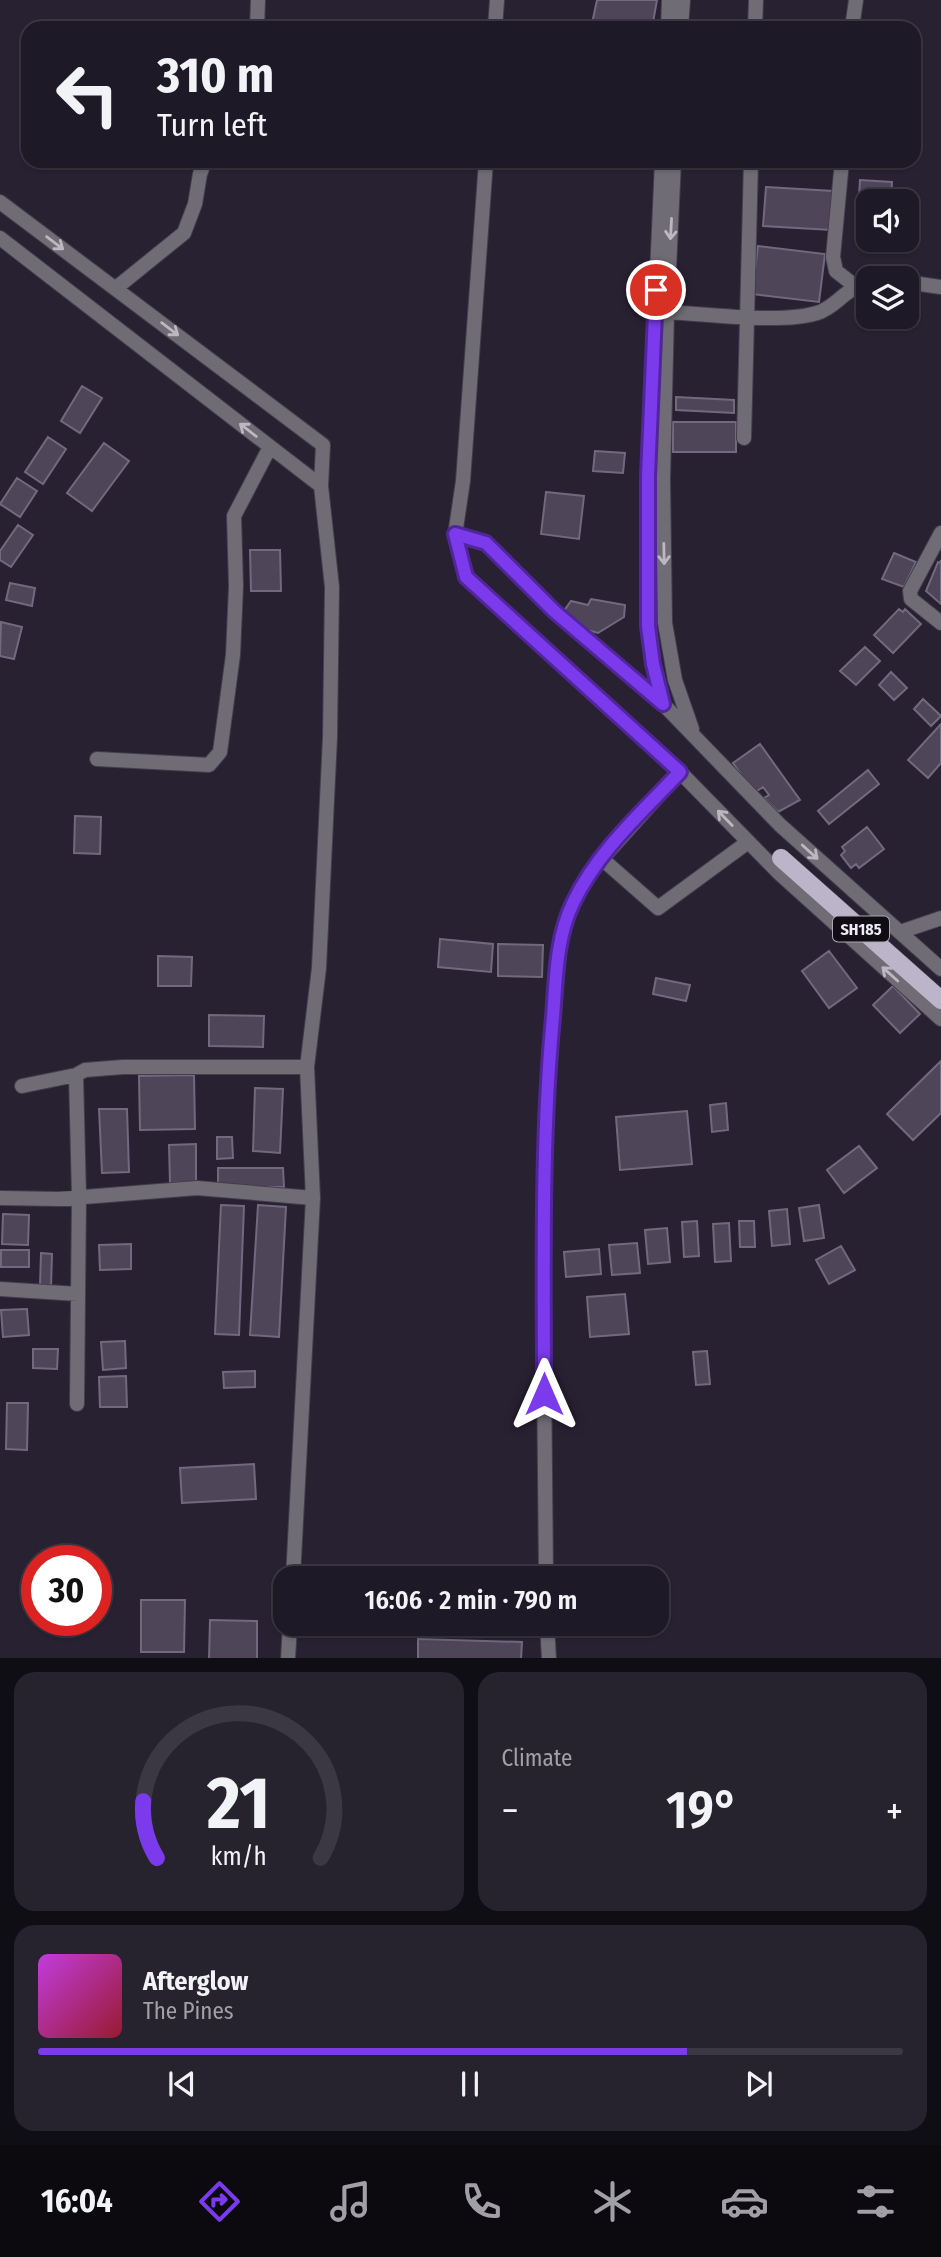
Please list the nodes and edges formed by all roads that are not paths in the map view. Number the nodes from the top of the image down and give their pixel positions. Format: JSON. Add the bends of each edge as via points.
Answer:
{"nodes":[{"id":1,"x":258,"y":0,"type":"edge"},
{"id":2,"x":497,"y":0,"type":"edge"},
{"id":3,"x":669,"y":0,"type":"edge"},
{"id":4,"x":683,"y":0,"type":"edge"},
{"id":5,"x":756,"y":0,"type":"edge"},
{"id":6,"x":856,"y":0,"type":"edge"},
{"id":7,"x":257,"y":21,"type":"edge"},
{"id":8,"x":496,"y":21,"type":"edge"},
{"id":9,"x":668,"y":21,"type":"edge"},
{"id":10,"x":682,"y":21,"type":"edge"},
{"id":11,"x":755,"y":21,"type":"edge"},
{"id":12,"x":853,"y":21,"type":"edge"},
{"id":13,"x":202,"y":168,"type":"edge"},
{"id":14,"x":485,"y":168,"type":"edge"},
{"id":15,"x":662,"y":168,"type":"edge"},
{"id":16,"x":674,"y":168,"type":"edge"},
{"id":17,"x":751,"y":168,"type":"edge"},
{"id":18,"x":841,"y":168,"type":"edge"},
{"id":19,"x":0,"y":202,"type":"edge"},
{"id":20,"x":0,"y":238,"type":"edge"},
{"id":21,"x":856,"y":282,"type":"edge"},
{"id":22,"x":919,"y":284,"type":"edge"},
{"id":23,"x":941,"y":287,"type":"edge"},
{"id":24,"x":116,"y":288,"type":"junction"},
{"id":25,"x":856,"y":289,"type":"edge"},
{"id":26,"x":667,"y":312,"type":"junction"},
{"id":27,"x":748,"y":316,"type":"junction"},
{"id":28,"x":744,"y":438,"type":"dead end"},
{"id":29,"x":270,"y":447,"type":"junction"},
{"id":30,"x":321,"y":486,"type":"junction"},
{"id":31,"x":941,"y":533,"type":"edge"},
{"id":32,"x":455,"y":534,"type":"junction"},
{"id":33,"x":941,"y":623,"type":"edge"},
{"id":34,"x":663,"y":704,"type":"junction"},
{"id":35,"x":694,"y":734,"type":"junction"},
{"id":36,"x":97,"y":759,"type":"dead end"},
{"id":37,"x":680,"y":772,"type":"junction"},
{"id":38,"x":748,"y":842,"type":"junction"},
{"id":39,"x":601,"y":858,"type":"junction"},
{"id":40,"x":781,"y":858,"type":"dead end"},
{"id":41,"x":941,"y":918,"type":"edge"},
{"id":42,"x":900,"y":932,"type":"junction"},
{"id":43,"x":941,"y":970,"type":"edge"},
{"id":44,"x":941,"y":1000,"type":"edge"},
{"id":45,"x":941,"y":1020,"type":"edge"},
{"id":46,"x":307,"y":1068,"type":"junction"},
{"id":47,"x":76,"y":1074,"type":"junction"},
{"id":48,"x":22,"y":1086,"type":"dead end"},
{"id":49,"x":79,"y":1196,"type":"junction"},
{"id":50,"x":0,"y":1198,"type":"edge"},
{"id":51,"x":313,"y":1198,"type":"junction"},
{"id":52,"x":0,"y":1289,"type":"edge"},
{"id":53,"x":78,"y":1294,"type":"junction"},
{"id":54,"x":77,"y":1404,"type":"dead end"},
{"id":55,"x":294,"y":1566,"type":"edge"},
{"id":56,"x":546,"y":1566,"type":"edge"},
{"id":57,"x":289,"y":1636,"type":"edge"},
{"id":58,"x":548,"y":1636,"type":"edge"},
{"id":59,"x":288,"y":1658,"type":"edge"},
{"id":60,"x":549,"y":1658,"type":"edge"}],
"edges":[{"from":1,"to":7,"type":"street"},
{"from":2,"to":8,"type":"street"},
{"from":3,"to":9,"type":"street"},
{"from":4,"to":10,"type":"street"},
{"from":5,"to":11,"type":"street"},
{"from":6,"to":12,"type":"street"},
{"from":13,"to":24,"type":"street","via":[[184,233]]},
{"from":14,"to":32,"type":"street","via":[[463,481]]},
{"from":15,"to":34,"type":"street","via":[[648,626]]},
{"from":16,"to":26,"type":"street","one_way":true},
{"from":17,"to":27,"type":"street"},
{"from":18,"to":21,"type":"street","via":[[834,257],[836,271]]},
{"from":19,"to":24,"type":"street","one_way":true},
{"from":29,"to":20,"type":"street","one_way":true},
{"from":22,"to":23,"type":"street"},
{"from":24,"to":30,"type":"street","one_way":true,"via":[[323,445]]},
{"from":25,"to":27,"type":"street","via":[[819,312]]},
{"from":26,"to":27,"type":"street"},
{"from":26,"to":35,"type":"street","one_way":true,"via":[[665,623],[675,680]]},
{"from":27,"to":28,"type":"street"},
{"from":29,"to":30,"type":"street"},
{"from":29,"to":36,"type":"street","via":[[234,516],[233,654],[220,752],[209,765]]},
{"from":30,"to":46,"type":"street","via":[[332,587],[330,737],[319,968]]},
{"from":31,"to":33,"type":"street","via":[[910,590],[911,599]]},
{"from":32,"to":34,"type":"street","via":[[486,543],[554,611]]},
{"from":32,"to":37,"type":"street","via":[[466,577]]},
{"from":34,"to":35,"type":"street"},
{"from":35,"to":42,"type":"street","one_way":true,"via":[[780,825]]},
{"from":38,"to":37,"type":"street","one_way":true},
{"from":37,"to":39,"type":"street"},
{"from":38,"to":39,"type":"street","via":[[658,908]]},
{"from":45,"to":38,"type":"street","one_way":true},
{"from":39,"to":56,"type":"street","via":[[579,889],[563,928],[550,1043],[543,1262]]},
{"from":40,"to":44,"type":"main road","number":"SH185"},
{"from":41,"to":42,"type":"street"},
{"from":42,"to":43,"type":"street"},
{"from":46,"to":47,"type":"street","via":[[123,1067]]},
{"from":46,"to":51,"type":"street"},
{"from":47,"to":48,"type":"street"},
{"from":47,"to":49,"type":"street"},
{"from":49,"to":50,"type":"street"},
{"from":49,"to":51,"type":"street","via":[[197,1188]]},
{"from":49,"to":53,"type":"street"},
{"from":51,"to":55,"type":"street"},
{"from":52,"to":53,"type":"street"},
{"from":53,"to":54,"type":"street"},
{"from":57,"to":59,"type":"street"},
{"from":58,"to":60,"type":"street"}]}
